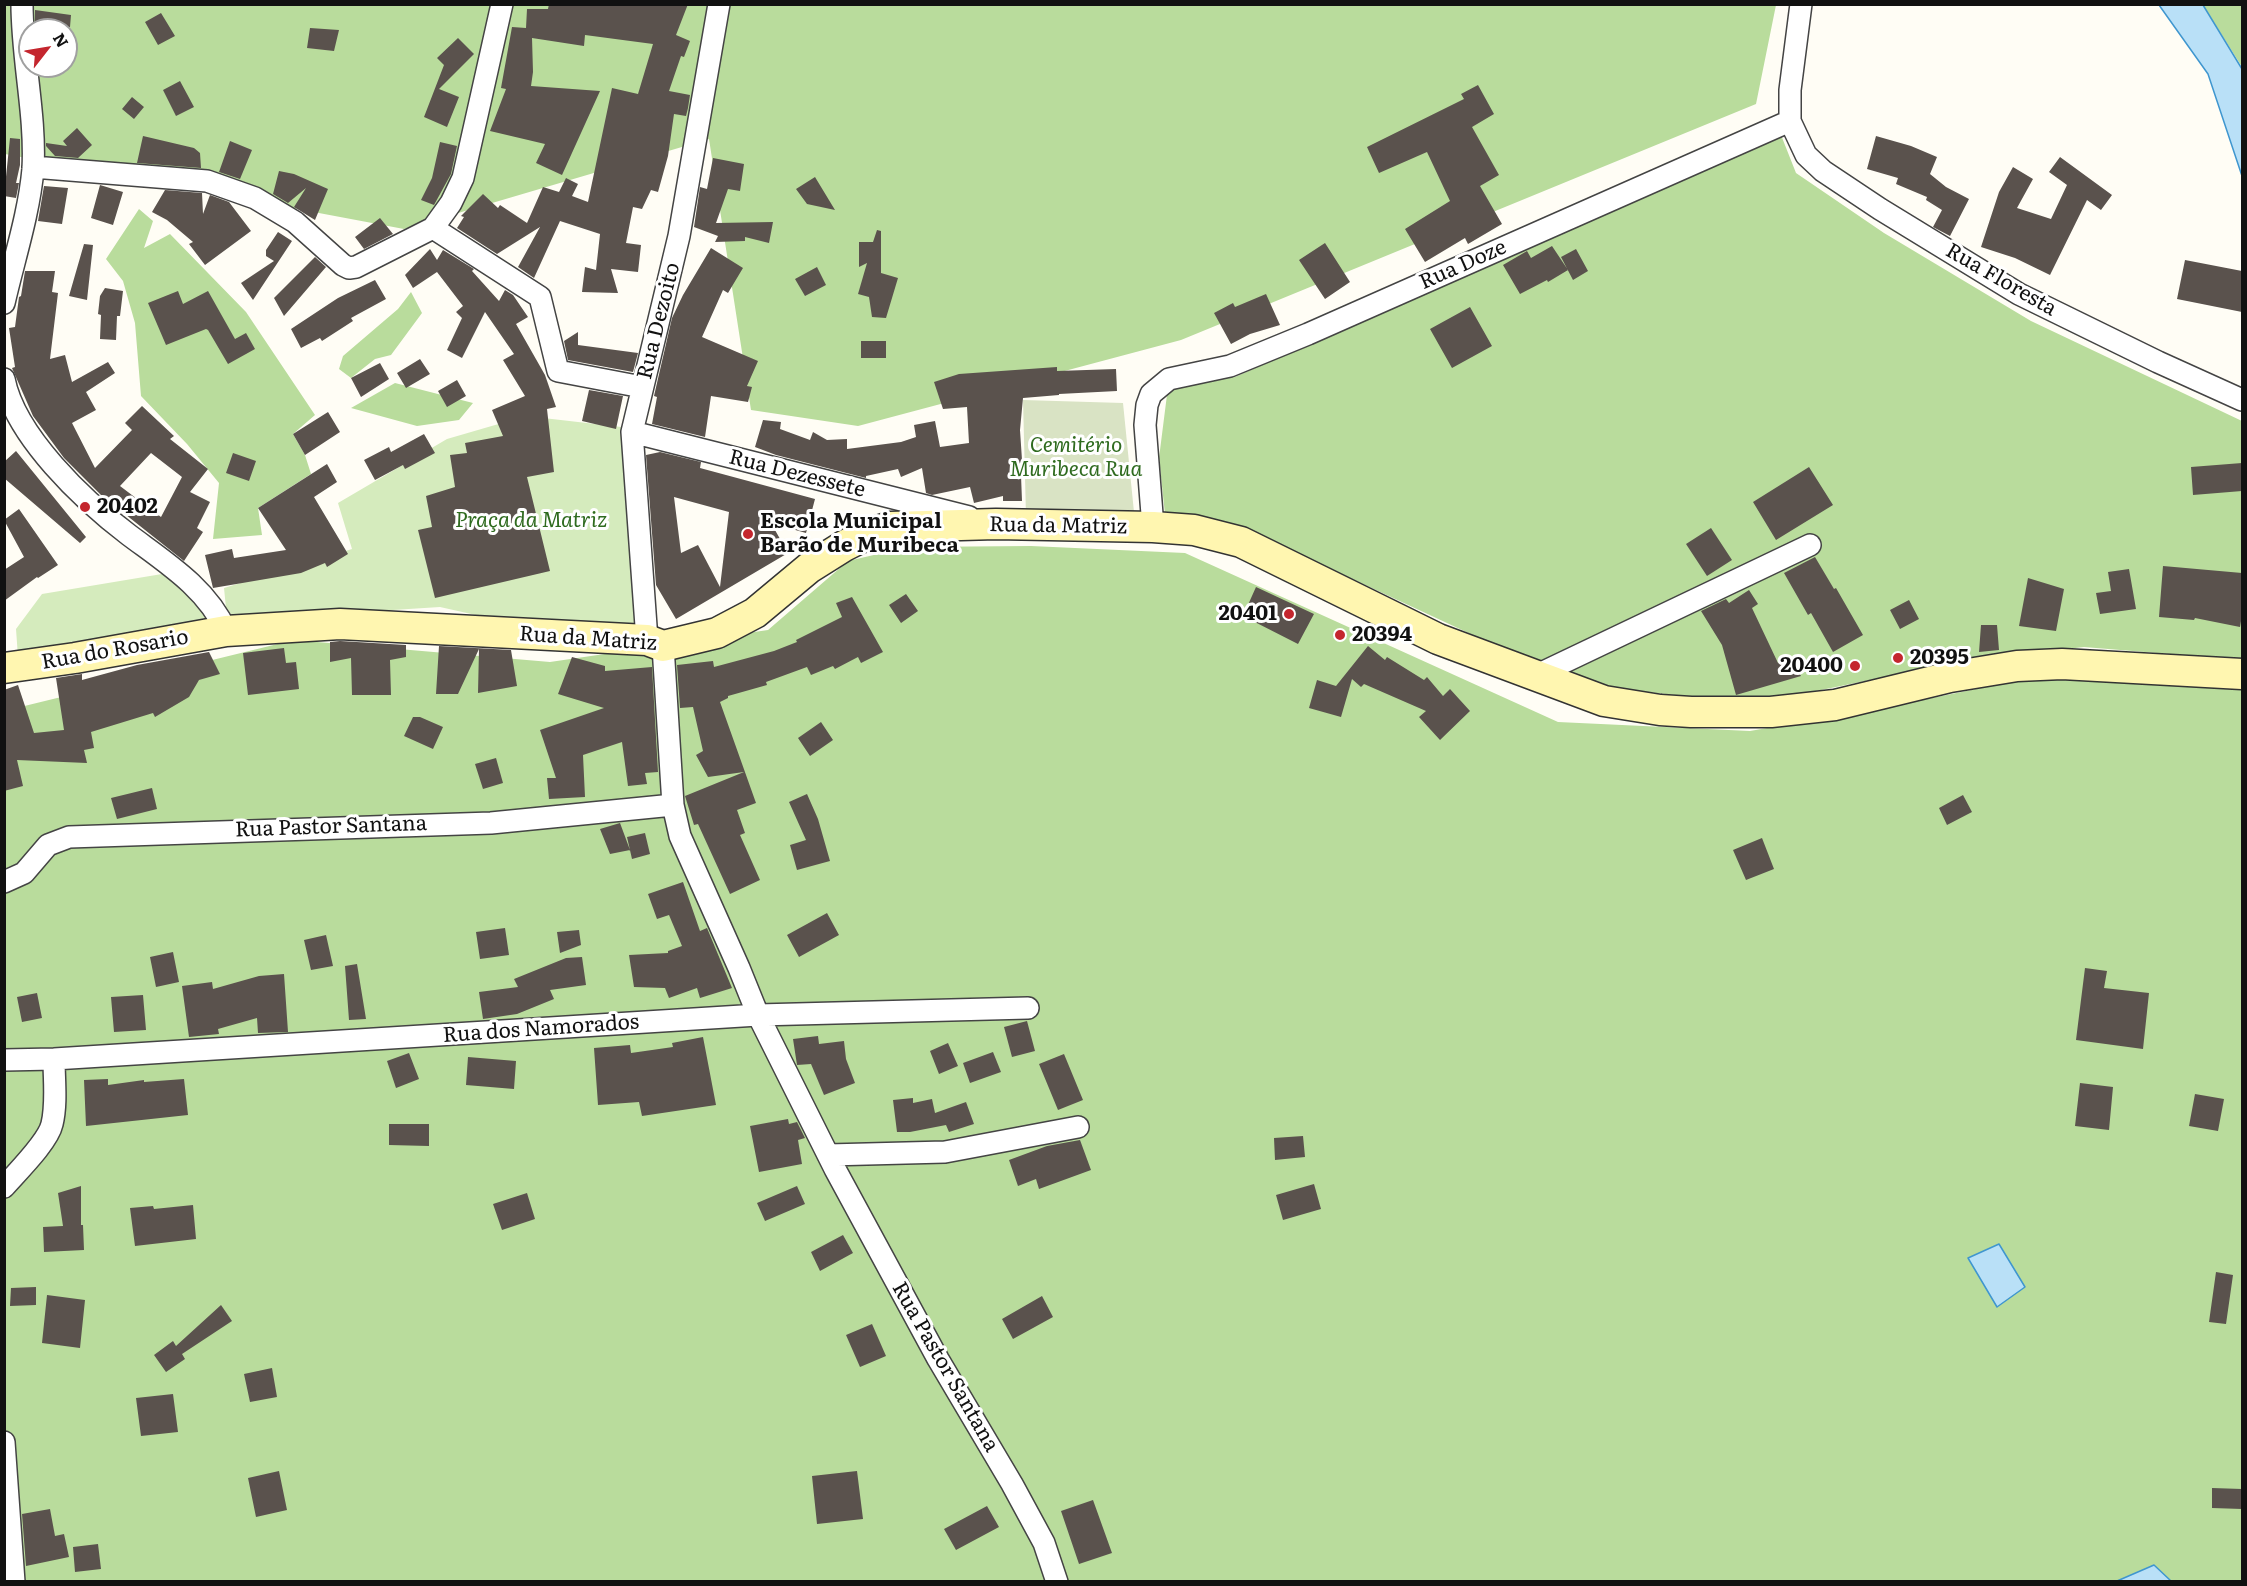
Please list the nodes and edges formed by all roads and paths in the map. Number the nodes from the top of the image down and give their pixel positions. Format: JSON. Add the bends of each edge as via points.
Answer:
{"nodes":[{"id":1,"x":22,"y":4,"type":"edge"},
{"id":2,"x":502,"y":4,"type":"edge"},
{"id":3,"x":719,"y":4,"type":"edge"},
{"id":4,"x":1802,"y":4,"type":"edge"},
{"id":5,"x":1790,"y":122,"type":"junction"},
{"id":6,"x":33,"y":168,"type":"junction"},
{"id":7,"x":433,"y":228,"type":"junction"},
{"id":8,"x":4,"y":303,"type":"edge"},
{"id":9,"x":4,"y":379,"type":"edge"},
{"id":10,"x":642,"y":387,"type":"junction"},
{"id":11,"x":2242,"y":400,"type":"edge"},
{"id":12,"x":632,"y":432,"type":"junction"},
{"id":13,"x":996,"y":524,"type":"junction"},
{"id":14,"x":1153,"y":527,"type":"junction"},
{"id":15,"x":1810,"y":545,"type":"dead end"},
{"id":16,"x":226,"y":631,"type":"junction"},
{"id":17,"x":655,"y":643,"type":"junction"},
{"id":18,"x":4,"y":668,"type":"edge"},
{"id":19,"x":2242,"y":674,"type":"edge"},
{"id":20,"x":1535,"y":676,"type":"junction"},
{"id":21,"x":673,"y":805,"type":"junction"},
{"id":22,"x":4,"y":882,"type":"edge"},
{"id":23,"x":1028,"y":1008,"type":"dead end"},
{"id":24,"x":758,"y":1015,"type":"junction"},
{"id":25,"x":54,"y":1059,"type":"junction"},
{"id":26,"x":4,"y":1060,"type":"edge"},
{"id":27,"x":1078,"y":1127,"type":"dead end"},
{"id":28,"x":828,"y":1155,"type":"junction"},
{"id":29,"x":4,"y":1187,"type":"edge"},
{"id":30,"x":4,"y":1442,"type":"edge"},
{"id":31,"x":14,"y":1581,"type":"edge"},
{"id":32,"x":1057,"y":1581,"type":"edge"}],
"edges":[{"from":1,"to":6,"type":"street"},
{"from":2,"to":7,"type":"street","via":[[463,178]]},
{"from":3,"to":10,"type":"street","name":"Rua Dezoito","via":[[680,236]]},
{"from":4,"to":5,"type":"street","via":[[1790,90]]},
{"from":5,"to":11,"type":"street","name":"Rua Floresta","via":[[1806,154],[1823,171],[1880,209],[2019,294]]},
{"from":5,"to":14,"type":"street","name":"Rua Doze","via":[[1230,366],[1169,379],[1151,394],[1147,405]]},
{"from":6,"to":7,"type":"street","via":[[207,181],[255,198],[295,222],[349,268]]},
{"from":6,"to":8,"type":"street"},
{"from":7,"to":10,"type":"street","via":[[540,297],[558,371]]},
{"from":9,"to":16,"type":"street","via":[[30,437],[71,484],[126,533],[181,573],[205,598]]},
{"from":10,"to":12,"type":"street","name":"Rua Dezoito"},
{"from":12,"to":13,"type":"street","name":"Rua Dezessete"},
{"from":12,"to":17,"type":"street","name":"Rua Dezoito"},
{"from":13,"to":14,"type":"street","name":"Rua da Matriz"},
{"from":13,"to":17,"type":"street","name":"Rua da Matriz","via":[[890,527],[866,535],[809,568],[754,613],[717,633]]},
{"from":14,"to":20,"type":"street","name":"Rua da Matriz","via":[[1194,530],[1240,542],[1438,639]]},
{"from":15,"to":20,"type":"street"},
{"from":16,"to":17,"type":"street","name":"Rua da Matriz","via":[[340,624]]},
{"from":16,"to":18,"type":"street","name":"Rua do Rosario"},
{"from":17,"to":21,"type":"street","name":"Rua Pastor Santana"},
{"from":19,"to":20,"type":"street","name":"Rua da Matriz","via":[[2062,664],[2017,666],[1950,677],[1835,705],[1771,712],[1691,712],[1604,701]]},
{"from":21,"to":22,"type":"street","name":"Rua Pastor Santana","via":[[491,822],[69,837],[48,845],[24,873]]},
{"from":21,"to":24,"type":"street","name":"Rua Pastor Santana","via":[[680,836]]},
{"from":23,"to":24,"type":"street","name":"Rua dos Namorados"},
{"from":24,"to":25,"type":"street","name":"Rua dos Namorados"},
{"from":24,"to":28,"type":"street","name":"Rua Pastor Santana"},
{"from":25,"to":26,"type":"street","name":"Rua dos Namorados"},
{"from":25,"to":29,"type":"street","via":[[52,1126]]},
{"from":27,"to":28,"type":"street","via":[[945,1152]]},
{"from":28,"to":32,"type":"street","name":"Rua Pastor Santana","via":[[938,1359],[1044,1543]]},
{"from":30,"to":31,"type":"street"}]}
